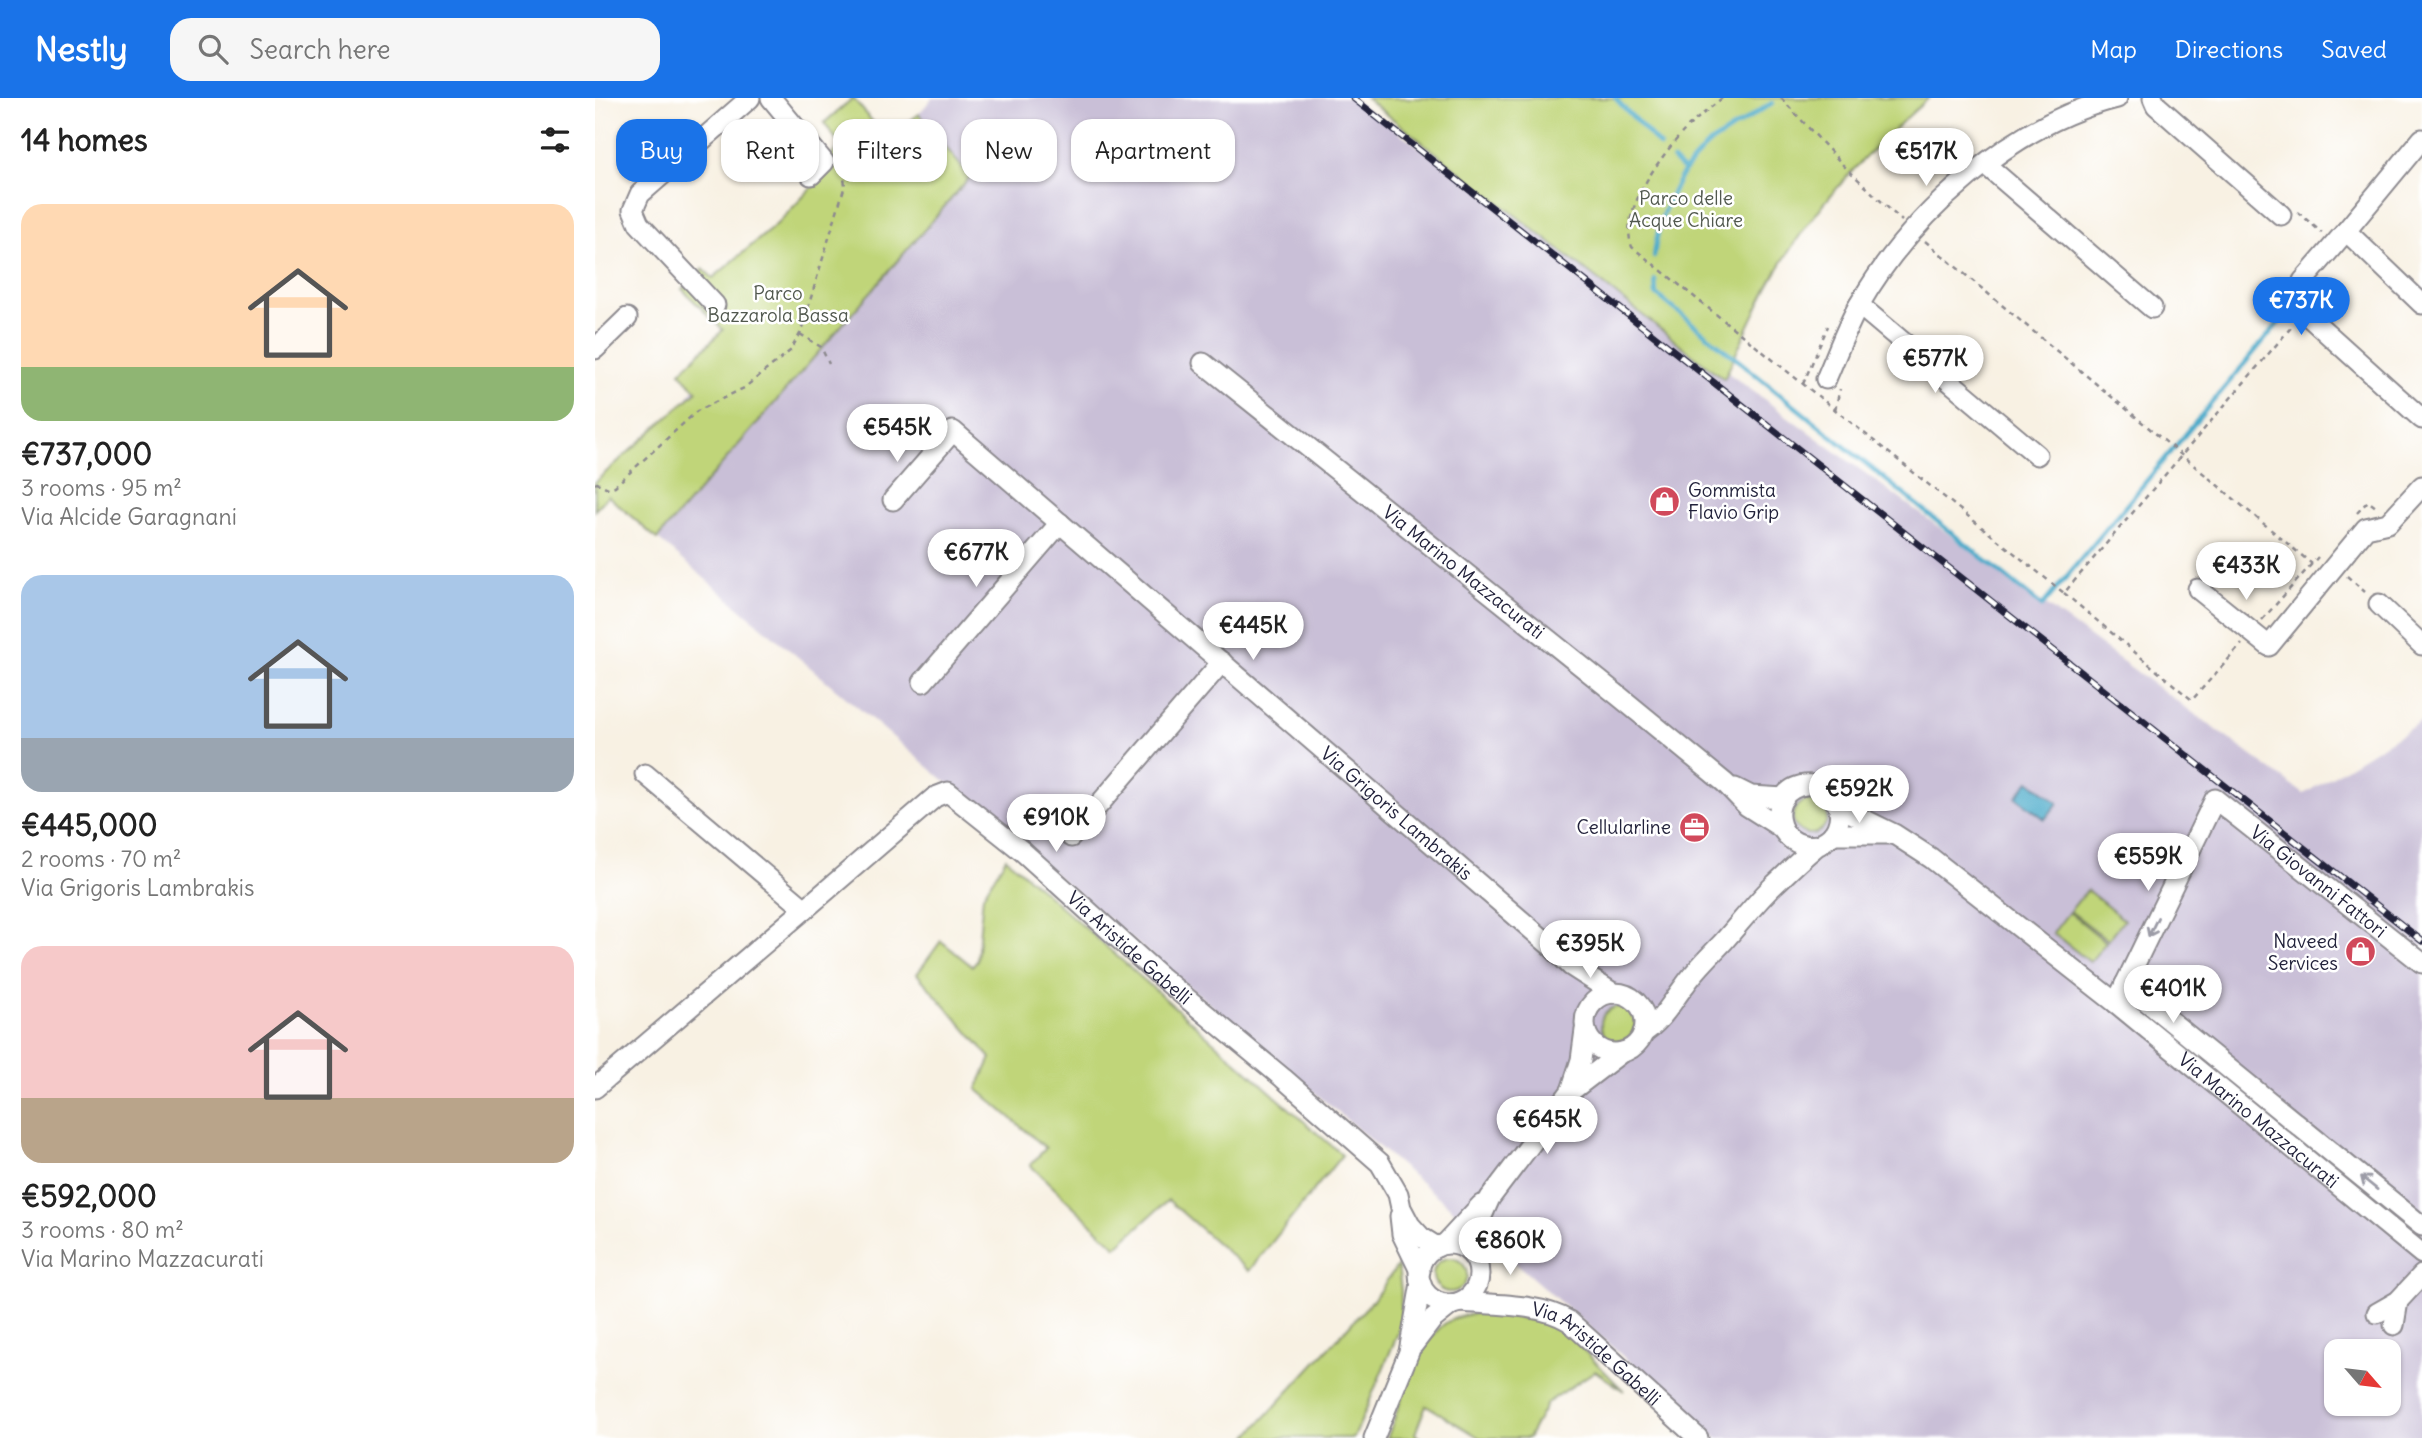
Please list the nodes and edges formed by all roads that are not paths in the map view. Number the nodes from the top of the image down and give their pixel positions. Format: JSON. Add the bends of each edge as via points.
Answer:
{"nodes":[{"id":1,"x":750,"y":98,"type":"edge"},
{"id":2,"x":771,"y":98,"type":"edge"},
{"id":3,"x":2117,"y":98,"type":"edge"},
{"id":4,"x":2154,"y":98,"type":"edge"},
{"id":5,"x":785,"y":119,"type":"edge"},
{"id":6,"x":2422,"y":139,"type":"edge"},
{"id":7,"x":1986,"y":164,"type":"junction"},
{"id":8,"x":2281,"y":215,"type":"dead end"},
{"id":9,"x":2346,"y":231,"type":"junction"},
{"id":10,"x":2422,"y":304,"type":"edge"},
{"id":11,"x":715,"y":305,"type":"dead end"},
{"id":12,"x":1859,"y":306,"type":"junction"},
{"id":13,"x":2152,"y":308,"type":"dead end"},
{"id":14,"x":627,"y":318,"type":"dead end"},
{"id":15,"x":595,"y":349,"type":"edge"},
{"id":16,"x":1203,"y":363,"type":"dead end"},
{"id":17,"x":1833,"y":382,"type":"road end"},
{"id":18,"x":2422,"y":419,"type":"edge"},
{"id":19,"x":2037,"y":454,"type":"dead end"},
{"id":20,"x":2422,"y":486,"type":"edge"},
{"id":21,"x":893,"y":499,"type":"dead end"},
{"id":22,"x":1060,"y":523,"type":"junction"},
{"id":23,"x":2197,"y":589,"type":"dead end"},
{"id":24,"x":2379,"y":604,"type":"road end"},
{"id":25,"x":2422,"y":645,"type":"edge"},
{"id":26,"x":1222,"y":662,"type":"junction"},
{"id":27,"x":923,"y":682,"type":"dead end"},
{"id":28,"x":645,"y":774,"type":"dead end"},
{"id":29,"x":1725,"y":783,"type":"junction"},
{"id":30,"x":1784,"y":798,"type":"junction"},
{"id":31,"x":1839,"y":807,"type":"junction"},
{"id":32,"x":1782,"y":830,"type":"junction"},
{"id":33,"x":1894,"y":834,"type":"junction"},
{"id":34,"x":1071,"y":837,"type":"dead end"},
{"id":35,"x":1826,"y":839,"type":"junction"},
{"id":36,"x":1773,"y":886,"type":"junction"},
{"id":37,"x":805,"y":909,"type":"junction"},
{"id":38,"x":2422,"y":963,"type":"edge"},
{"id":39,"x":1571,"y":966,"type":"junction"},
{"id":40,"x":2125,"y":984,"type":"junction"},
{"id":41,"x":1685,"y":985,"type":"junction"},
{"id":42,"x":1613,"y":993,"type":"junction"},
{"id":43,"x":2116,"y":1003,"type":"junction"},
{"id":44,"x":1638,"y":1004,"type":"junction"},
{"id":45,"x":1589,"y":1007,"type":"junction"},
{"id":46,"x":1585,"y":1030,"type":"junction"},
{"id":47,"x":1643,"y":1033,"type":"junction"},
{"id":48,"x":1622,"y":1052,"type":"junction"},
{"id":49,"x":595,"y":1088,"type":"edge"},
{"id":50,"x":1571,"y":1091,"type":"junction"},
{"id":51,"x":2329,"y":1151,"type":"junction"},
{"id":52,"x":2312,"y":1164,"type":"junction"},
{"id":53,"x":1490,"y":1198,"type":"junction"},
{"id":54,"x":1401,"y":1208,"type":"junction"},
{"id":55,"x":2422,"y":1226,"type":"edge"},
{"id":56,"x":1441,"y":1246,"type":"junction"},
{"id":57,"x":2422,"y":1254,"type":"edge"},
{"id":58,"x":1476,"y":1264,"type":"junction"},
{"id":59,"x":2422,"y":1275,"type":"edge"},
{"id":60,"x":1420,"y":1277,"type":"junction"},
{"id":61,"x":2398,"y":1301,"type":"junction"},
{"id":62,"x":1455,"y":1303,"type":"junction"},
{"id":63,"x":1520,"y":1307,"type":"junction"},
{"id":64,"x":2377,"y":1312,"type":"dead end"},
{"id":65,"x":2393,"y":1325,"type":"dead end"},
{"id":66,"x":1409,"y":1352,"type":"junction"},
{"id":67,"x":1374,"y":1438,"type":"edge"},
{"id":68,"x":1698,"y":1438,"type":"edge"}],
"edges":[{"from":1,"to":11,"type":"street","via":[[640,194],[633,210],[639,224]]},
{"from":2,"to":5,"type":"street"},
{"from":3,"to":7,"type":"street","via":[[2090,104],[2020,139]]},
{"from":4,"to":8,"type":"street","via":[[2156,106]]},
{"from":6,"to":9,"type":"street"},
{"from":7,"to":12,"type":"street","via":[[1944,199],[1919,241],[1898,247]]},
{"from":7,"to":13,"type":"street"},
{"from":9,"to":10,"type":"street"},
{"from":9,"to":18,"type":"street","via":[[2303,281],[2298,298],[2309,317]]},
{"from":12,"to":17,"type":"street"},
{"from":12,"to":19,"type":"street"},
{"from":14,"to":15,"type":"street"},
{"from":16,"to":29,"type":"street","name":"Via Marino Mazzacurati"},
{"from":20,"to":23,"type":"street","via":[[2388,523],[2366,528],[2327,561],[2269,646]]},
{"from":21,"to":22,"type":"street","name":"Via Grigoris Lambrakis","via":[[953,431]]},
{"from":22,"to":26,"type":"street","name":"Via Grigoris Lambrakis"},
{"from":22,"to":27,"type":"street"},
{"from":24,"to":25,"type":"street"},
{"from":26,"to":34,"type":"street"},
{"from":26,"to":39,"type":"street","name":"Via Grigoris Lambrakis"},
{"from":28,"to":37,"type":"street"},
{"from":29,"to":30,"type":"street","name":"Via Marino Mazzacurati","via":[[1751,796]]},
{"from":29,"to":32,"type":"street","name":"Via Marino Mazzacurati","via":[[1747,806]]},
{"from":30,"to":31,"type":"street","name":"Via Marino Mazzacurati","via":[[1798,787],[1815,785],[1830,793]]},
{"from":30,"to":32,"type":"street"},
{"from":31,"to":33,"type":"street","name":"Via Marino Mazzacurati"},
{"from":31,"to":35,"type":"street","via":[[1838,826]]},
{"from":32,"to":35,"type":"street","name":"Via Marino Mazzacurati","via":[[1799,845]]},
{"from":32,"to":36,"type":"street","via":[[1783,856]]},
{"from":33,"to":35,"type":"street","name":"Via Marino Mazzacurati"},
{"from":33,"to":43,"type":"street","name":"Via Marino Mazzacurati"},
{"from":35,"to":36,"type":"street"},
{"from":36,"to":41,"type":"street"},
{"from":37,"to":49,"type":"street","name":"Via Aristide Gabelli"},
{"from":37,"to":54,"type":"street","name":"Via Aristide Gabelli","via":[[935,797],[948,792],[1380,1163]]},
{"from":38,"to":40,"type":"street","name":"Via Giovanni Fattori","one_way":true,"via":[[2215,799]]},
{"from":39,"to":42,"type":"street","name":"Via Grigoris Lambrakis"},
{"from":39,"to":45,"type":"street","name":"Via Grigoris Lambrakis"},
{"from":40,"to":43,"type":"street"},
{"from":40,"to":51,"type":"street"},
{"from":41,"to":44,"type":"street"},
{"from":41,"to":47,"type":"street","via":[[1667,1013]]},
{"from":42,"to":44,"type":"street"},
{"from":42,"to":45,"type":"street"},
{"from":43,"to":52,"type":"street","name":"Via Marino Mazzacurati"},
{"from":44,"to":47,"type":"street"},
{"from":45,"to":46,"type":"street"},
{"from":46,"to":48,"type":"street","via":[[1603,1051]]},
{"from":46,"to":50,"type":"street"},
{"from":47,"to":48,"type":"street","via":[[1635,1045]]},
{"from":48,"to":50,"type":"street"},
{"from":50,"to":53,"type":"street"},
{"from":51,"to":52,"type":"street"},
{"from":55,"to":51,"type":"street","one_way":true},
{"from":52,"to":57,"type":"street","name":"Via Marino Mazzacurati"},
{"from":53,"to":56,"type":"street"},
{"from":53,"to":58,"type":"street","via":[[1478,1225]]},
{"from":54,"to":56,"type":"street","name":"Via Aristide Gabelli","via":[[1415,1231]]},
{"from":54,"to":60,"type":"street","name":"Via Aristide Gabelli","via":[[1402,1234]]},
{"from":56,"to":58,"type":"street","via":[[1460,1246]]},
{"from":56,"to":60,"type":"street","via":[[1428,1253]]},
{"from":58,"to":62,"type":"street","via":[[1474,1291]]},
{"from":58,"to":63,"type":"street","name":"Via Aristide Gabelli","via":[[1498,1293]]},
{"from":59,"to":61,"type":"street"},
{"from":60,"to":62,"type":"street","via":[[1433,1299]]},
{"from":60,"to":66,"type":"street"},
{"from":61,"to":64,"type":"street"},
{"from":61,"to":65,"type":"street"},
{"from":62,"to":63,"type":"street","name":"Via Aristide Gabelli"},
{"from":62,"to":66,"type":"street","via":[[1432,1320]]},
{"from":63,"to":68,"type":"street","name":"Via Aristide Gabelli","via":[[1569,1321]]},
{"from":66,"to":67,"type":"street"}]}
